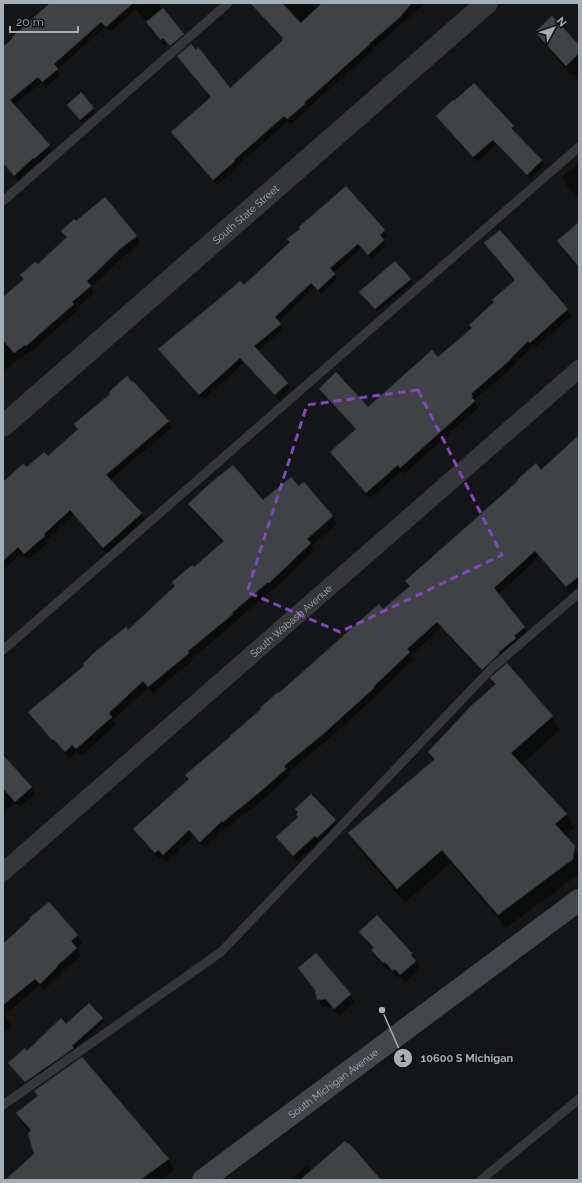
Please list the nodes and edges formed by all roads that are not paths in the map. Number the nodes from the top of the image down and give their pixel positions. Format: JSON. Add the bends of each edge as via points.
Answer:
{"nodes":[{"id":1,"x":228,"y":3,"type":"edge"},
{"id":2,"x":487,"y":3,"type":"edge"},
{"id":3,"x":579,"y":147,"type":"edge"},
{"id":4,"x":3,"y":201,"type":"edge"},
{"id":5,"x":579,"y":369,"type":"edge"},
{"id":6,"x":3,"y":426,"type":"edge"},
{"id":7,"x":579,"y":593,"type":"edge"},
{"id":8,"x":3,"y":650,"type":"edge"},
{"id":9,"x":3,"y":872,"type":"edge"},
{"id":10,"x":579,"y":900,"type":"edge"},
{"id":11,"x":579,"y":1099,"type":"edge"},
{"id":12,"x":3,"y":1105,"type":"edge"},
{"id":13,"x":203,"y":1180,"type":"edge"},
{"id":14,"x":481,"y":1180,"type":"edge"}],
"edges":[{"from":1,"to":4,"type":"lane"},
{"from":2,"to":6,"type":"street","name":"South State Street"},
{"from":3,"to":8,"type":"lane"},
{"from":5,"to":9,"type":"street","name":"South Wabash Avenue"},
{"from":7,"to":12,"type":"lane","via":[[492,668],[221,952]]},
{"from":10,"to":13,"type":"main road","name":"South Michigan Avenue"},
{"from":11,"to":14,"type":"lane"}]}
